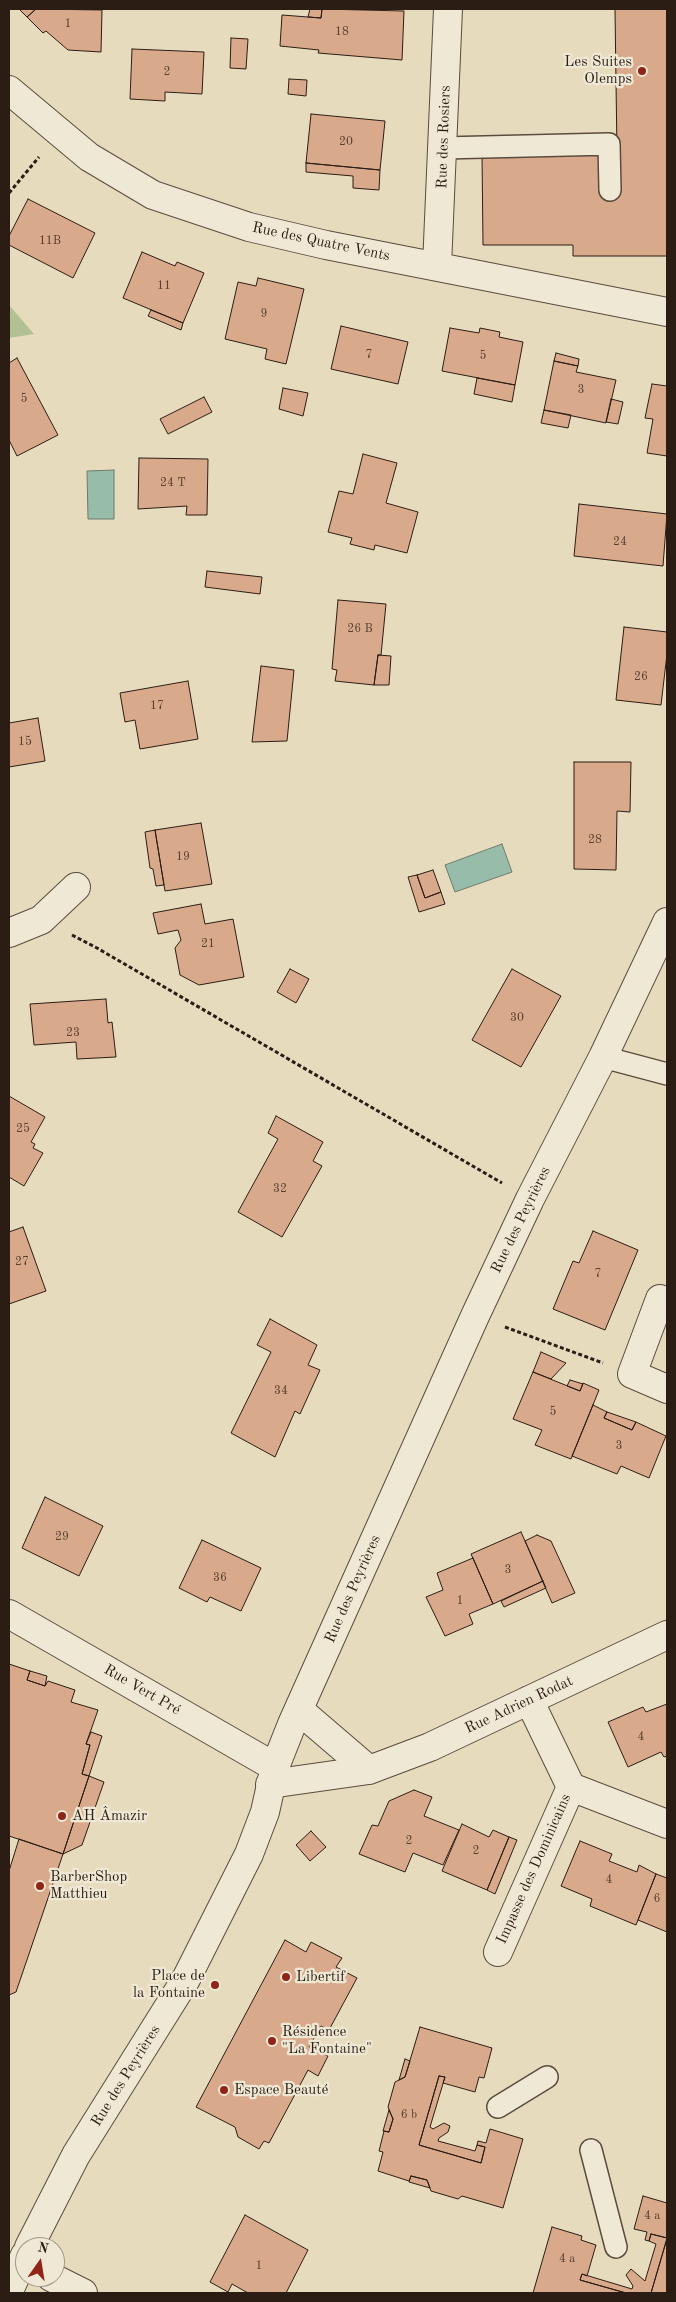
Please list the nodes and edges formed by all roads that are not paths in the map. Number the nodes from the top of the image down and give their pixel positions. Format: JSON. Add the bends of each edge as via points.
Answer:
{"nodes":[{"id":1,"x":448,"y":9,"type":"edge"},
{"id":2,"x":9,"y":90,"type":"edge"},
{"id":3,"x":443,"y":148,"type":"junction"},
{"id":4,"x":610,"y":190,"type":"dead end"},
{"id":5,"x":438,"y":266,"type":"junction"},
{"id":6,"x":667,"y":312,"type":"edge"},
{"id":7,"x":76,"y":887,"type":"dead end"},
{"id":8,"x":667,"y":922,"type":"edge"},
{"id":9,"x":9,"y":934,"type":"edge"},
{"id":10,"x":603,"y":1057,"type":"junction"},
{"id":11,"x":667,"y":1074,"type":"edge"},
{"id":12,"x":660,"y":1299,"type":"dead end"},
{"id":13,"x":667,"y":1389,"type":"edge"},
{"id":14,"x":9,"y":1614,"type":"edge"},
{"id":15,"x":667,"y":1634,"type":"edge"},
{"id":16,"x":529,"y":1700,"type":"junction"},
{"id":17,"x":298,"y":1710,"type":"junction"},
{"id":18,"x":368,"y":1770,"type":"junction"},
{"id":19,"x":273,"y":1775,"type":"junction"},
{"id":20,"x":571,"y":1787,"type":"junction"},
{"id":21,"x":667,"y":1824,"type":"edge"},
{"id":22,"x":498,"y":1952,"type":"dead end"},
{"id":23,"x":548,"y":2077,"type":"dead end"},
{"id":24,"x":498,"y":2107,"type":"dead end"},
{"id":25,"x":591,"y":2150,"type":"dead end"},
{"id":26,"x":35,"y":2237,"type":"edge"},
{"id":27,"x":616,"y":2247,"type":"dead end"},
{"id":28,"x":15,"y":2278,"type":"edge"},
{"id":29,"x":65,"y":2284,"type":"edge"},
{"id":30,"x":9,"y":2291,"type":"edge"},
{"id":31,"x":83,"y":2293,"type":"edge"}],
"edges":[{"from":1,"to":3,"type":"street","name":"Rue des Rosiers"},
{"from":2,"to":5,"type":"street","name":"Rue des Quatre Vents","via":[[89,157],[153,194],[249,227]]},
{"from":3,"to":4,"type":"lane","via":[[609,144]]},
{"from":3,"to":5,"type":"street","name":"Rue des Rosiers"},
{"from":5,"to":6,"type":"street","name":"Rue des Quatre Vents"},
{"from":7,"to":9,"type":"street","via":[[41,920]]},
{"from":8,"to":10,"type":"street","name":"Rue des Peyrières"},
{"from":10,"to":11,"type":"lane"},
{"from":10,"to":17,"type":"street","name":"Rue des Peyrières","via":[[530,1199],[475,1316]]},
{"from":12,"to":13,"type":"street","via":[[632,1374]]},
{"from":14,"to":19,"type":"street","name":"Rue Vert Pré"},
{"from":15,"to":16,"type":"street","name":"Rue Adrien Rodat"},
{"from":16,"to":18,"type":"street","name":"Rue Adrien Rodat","via":[[430,1747]]},
{"from":16,"to":20,"type":"street"},
{"from":17,"to":18,"type":"street"},
{"from":17,"to":19,"type":"street","name":"Rue des Peyrières"},
{"from":18,"to":19,"type":"street","name":"Rue Adrien Rodat"},
{"from":19,"to":26,"type":"street","name":"Rue des Peyrières","via":[[265,1812],[250,1854],[186,1979],[76,2155]]},
{"from":20,"to":21,"type":"street"},
{"from":20,"to":22,"type":"street","name":"Impasse des Dominicains"},
{"from":23,"to":24,"type":"lane"},
{"from":25,"to":27,"type":"lane"},
{"from":28,"to":30,"type":"street","name":"Rue des Peyrières"},
{"from":29,"to":31,"type":"street"}]}
